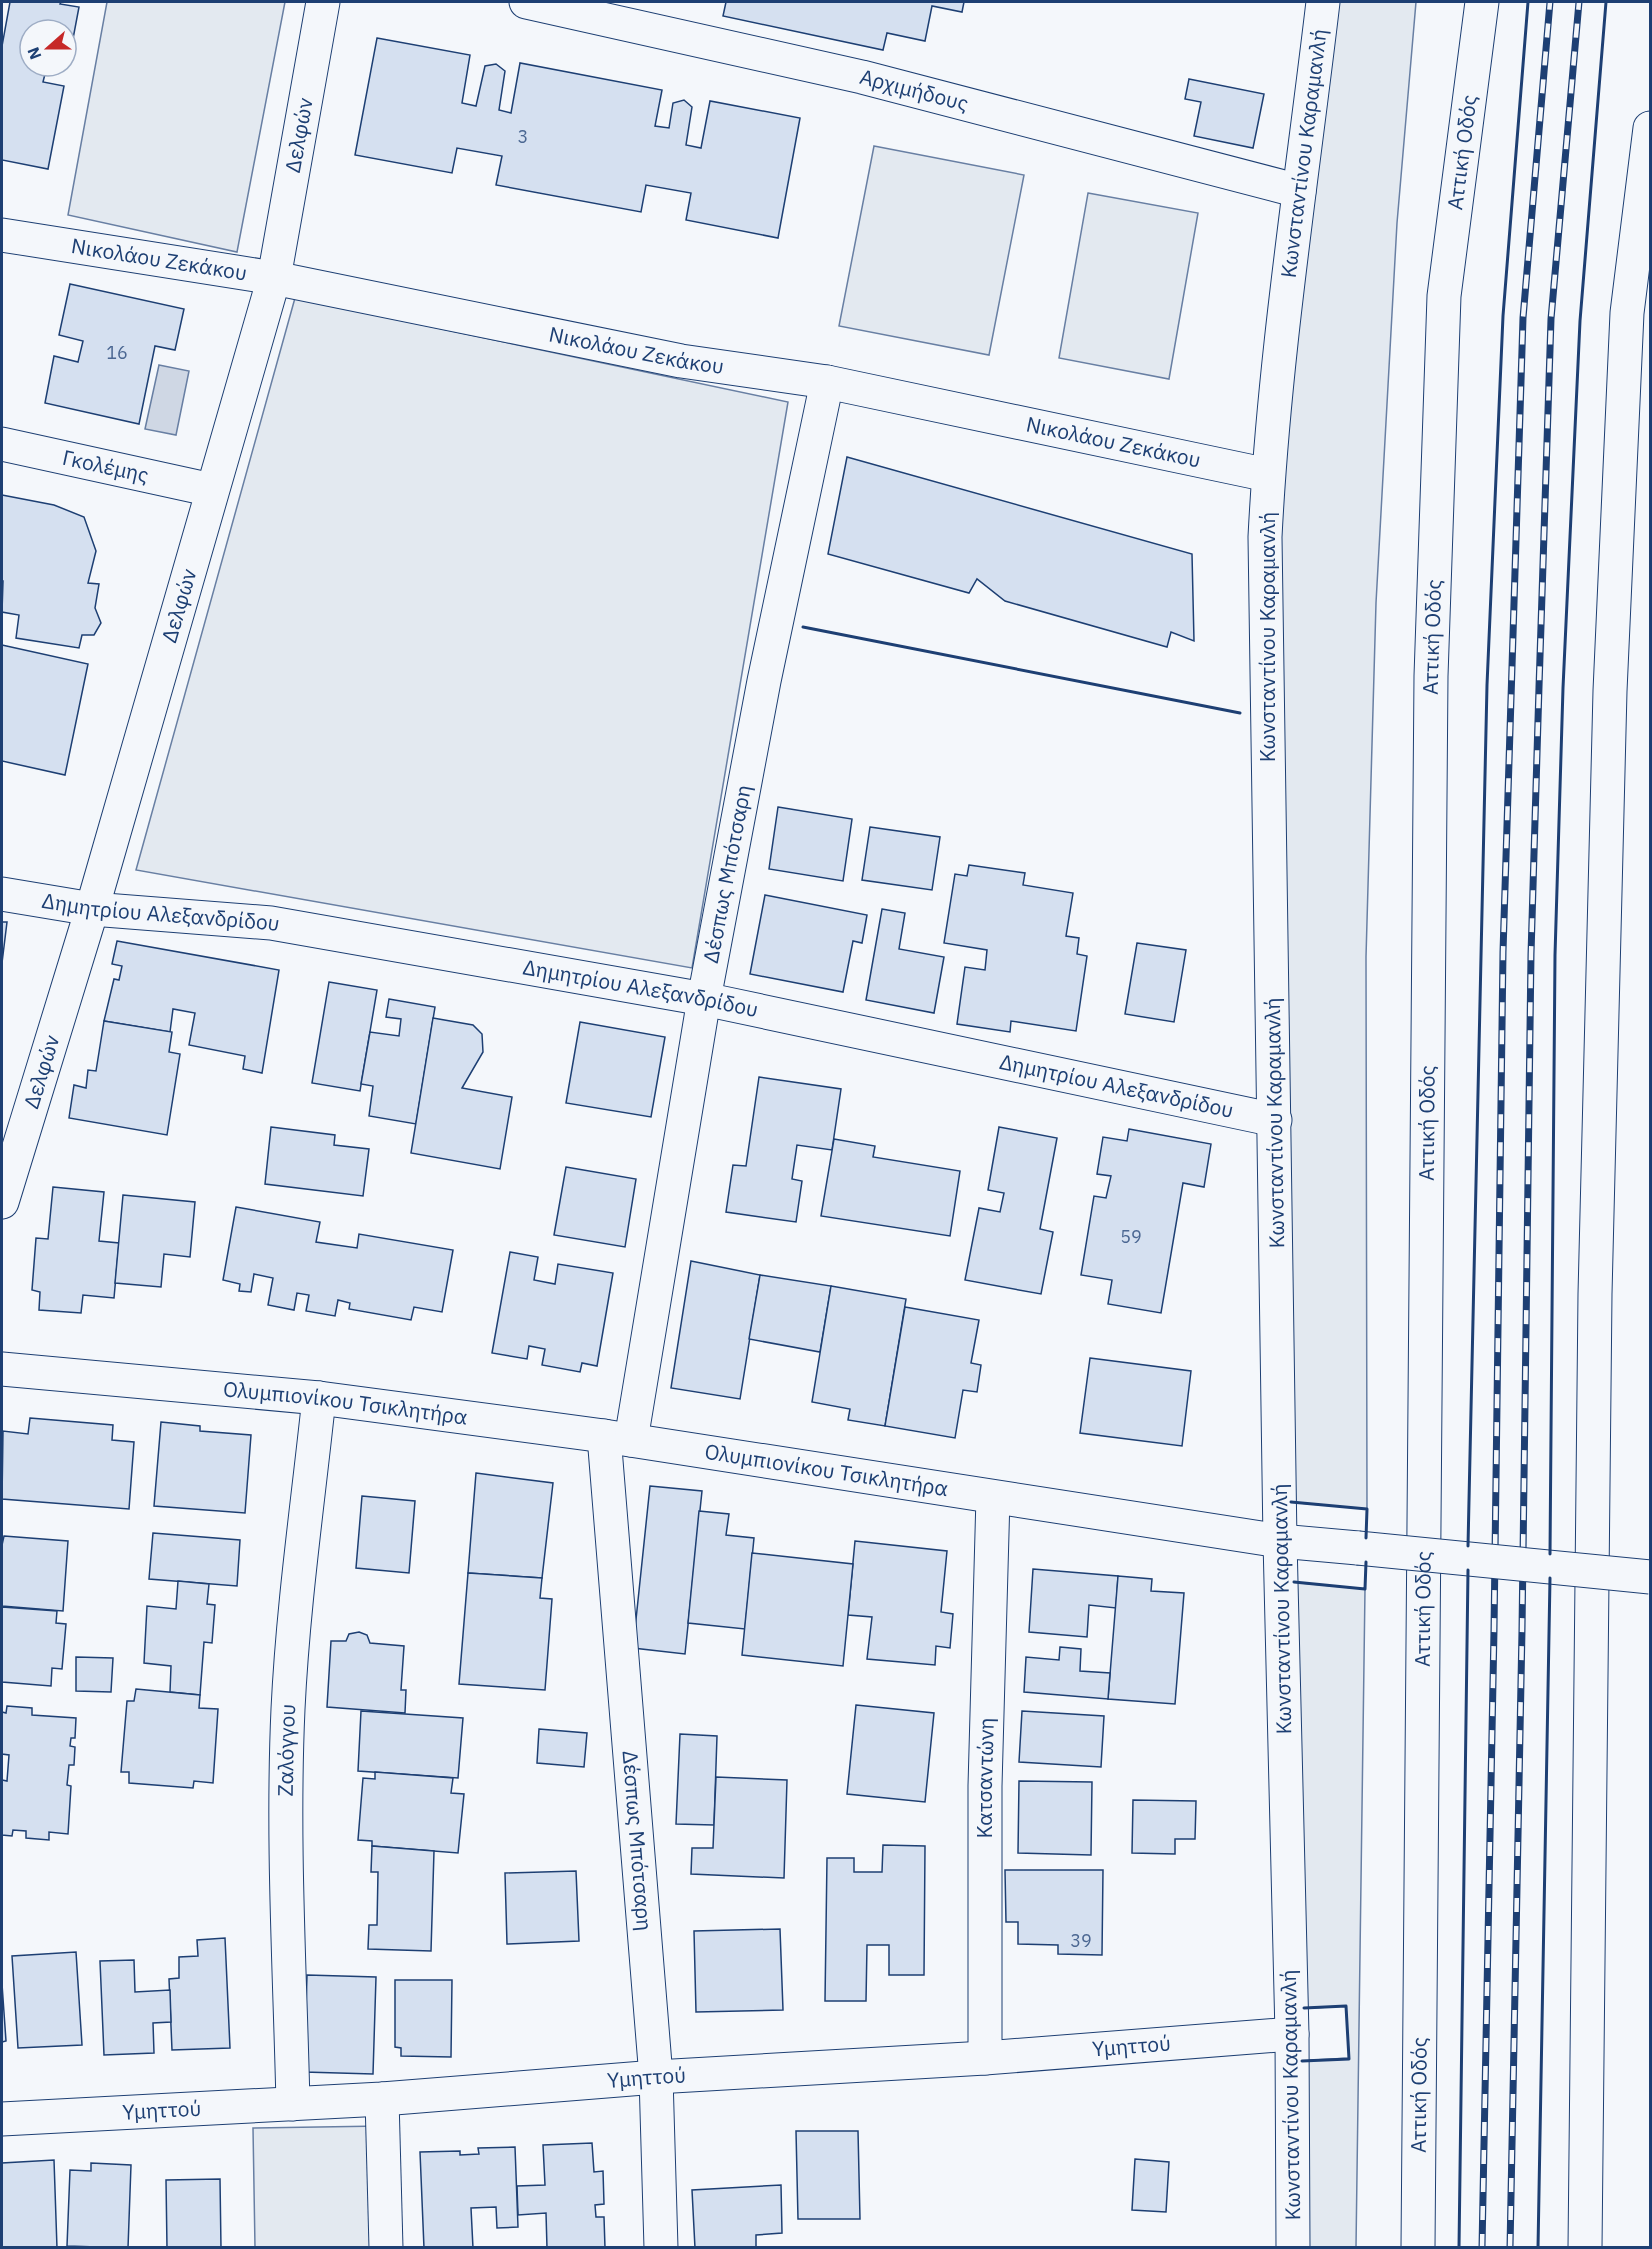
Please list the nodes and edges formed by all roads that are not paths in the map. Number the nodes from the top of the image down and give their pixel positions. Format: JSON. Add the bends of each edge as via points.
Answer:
{"nodes":[{"id":1,"x":323,"y":2,"type":"edge"},
{"id":2,"x":526,"y":2,"type":"edge"},
{"id":3,"x":1323,"y":2,"type":"edge"},
{"id":4,"x":1482,"y":2,"type":"edge"},
{"id":5,"x":1650,"y":128,"type":"edge"},
{"id":6,"x":1299,"y":191,"type":"junction"},
{"id":7,"x":2,"y":235,"type":"edge"},
{"id":8,"x":274,"y":278,"type":"junction"},
{"id":9,"x":827,"y":382,"type":"junction"},
{"id":10,"x":2,"y":444,"type":"edge"},
{"id":11,"x":1268,"y":475,"type":"junction"},
{"id":12,"x":212,"y":490,"type":"junction"},
{"id":13,"x":2,"y":894,"type":"edge"},
{"id":14,"x":92,"y":909,"type":"junction"},
{"id":15,"x":705,"y":999,"type":"junction"},
{"id":16,"x":1275,"y":1120,"type":"junction"},
{"id":17,"x":2,"y":1202,"type":"edge"},
{"id":18,"x":2,"y":1370,"type":"edge"},
{"id":19,"x":319,"y":1398,"type":"junction"},
{"id":20,"x":618,"y":1438,"type":"junction"},
{"id":21,"x":993,"y":1497,"type":"junction"},
{"id":22,"x":1285,"y":1541,"type":"junction"},
{"id":23,"x":1650,"y":1577,"type":"edge"},
{"id":24,"x":1292,"y":2034,"type":"junction"},
{"id":25,"x":985,"y":2058,"type":"junction"},
{"id":26,"x":656,"y":2078,"type":"junction"},
{"id":27,"x":382,"y":2099,"type":"junction"},
{"id":28,"x":293,"y":2104,"type":"junction"},
{"id":29,"x":2,"y":2119,"type":"edge"},
{"id":30,"x":386,"y":2247,"type":"edge"},
{"id":31,"x":661,"y":2247,"type":"edge"},
{"id":32,"x":1293,"y":2247,"type":"edge"},
{"id":33,"x":1418,"y":2247,"type":"edge"},
{"id":34,"x":1585,"y":2247,"type":"edge"}],
"edges":[{"from":1,"to":8,"type":"main road","name":"Δελφών"},
{"from":2,"to":6,"type":"main road","name":"Αρχιμήδους","via":[[862,76]]},
{"from":3,"to":6,"type":"main road","name":"Κωνσταντίνου Καραμανλή"},
{"from":4,"to":33,"type":"main road","name":"Αττική Οδός","via":[[1444,296],[1431,676]]},
{"from":5,"to":34,"type":"main road","via":[[1627,313],[1610,691],[1595,1294]]},
{"from":6,"to":11,"type":"main road","name":"Κωνσταντίνου Καραμανλή"},
{"from":7,"to":8,"type":"main road","name":"Νικολάου Ζεκάκου"},
{"from":8,"to":9,"type":"main road","name":"Νικολάου Ζεκάκου","via":[[681,361]]},
{"from":8,"to":12,"type":"main road","name":"Δελφών"},
{"from":9,"to":11,"type":"main road","name":"Νικολάου Ζεκάκου"},
{"from":9,"to":15,"type":"main road","name":"Δέσπως Μπότσαρη","via":[[764,681]]},
{"from":10,"to":12,"type":"main road","name":"Γκολέμης"},
{"from":11,"to":16,"type":"main road","name":"Κωνσταντίνου Καραμανλή","via":[[1266,585]]},
{"from":12,"to":14,"type":"main road","name":"Δελφών"},
{"from":13,"to":14,"type":"main road","name":"Δημητρίου Αλεξανδρίδου"},
{"from":14,"to":15,"type":"main road","name":"Δημητρίου Αλεξανδρίδου","via":[[271,923]]},
{"from":14,"to":17,"type":"main road","name":"Δελφών"},
{"from":15,"to":16,"type":"main road","name":"Δημητρίου Αλεξανδρίδου"},
{"from":15,"to":20,"type":"main road","name":"Δέσπως Μπότσαρη"},
{"from":16,"to":22,"type":"main road","name":"Κωνσταντίνου Καραμανλή"},
{"from":18,"to":19,"type":"main road","name":"Ολυμπιονίκου Τσικλητήρα"},
{"from":19,"to":20,"type":"main road","name":"Ολυμπιονίκου Τσικλητήρα"},
{"from":19,"to":28,"type":"main road","name":"Ζαλόγγου","via":[[288,1710]]},
{"from":20,"to":21,"type":"main road","name":"Ολυμπιονίκου Τσικλητήρα"},
{"from":20,"to":26,"type":"main road","name":"Δέσπως Μπότσαρη"},
{"from":21,"to":22,"type":"main road","name":"Ολυμπιονίκου Τσικλητήρα"},
{"from":21,"to":25,"type":"main road","name":"Κατσαντώνη","via":[[985,1786]]},
{"from":22,"to":23,"type":"main road","name":"Ολυμπιονίκου Τσικλητήρα","bridge":true},
{"from":22,"to":24,"type":"main road","name":"Κωνσταντίνου Καραμανλή"},
{"from":24,"to":25,"type":"main road","name":"Υμηττού"},
{"from":24,"to":32,"type":"main road","name":"Κωνσταντίνου Καραμανλή"},
{"from":25,"to":26,"type":"main road","name":"Υμηττού"},
{"from":26,"to":27,"type":"main road","name":"Υμηττού"},
{"from":26,"to":31,"type":"main road","name":"Δέσπως Μπότσαρη"},
{"from":27,"to":28,"type":"main road","name":"Υμηττού"},
{"from":27,"to":30,"type":"main road"},
{"from":28,"to":29,"type":"main road","name":"Υμηττού"}]}
